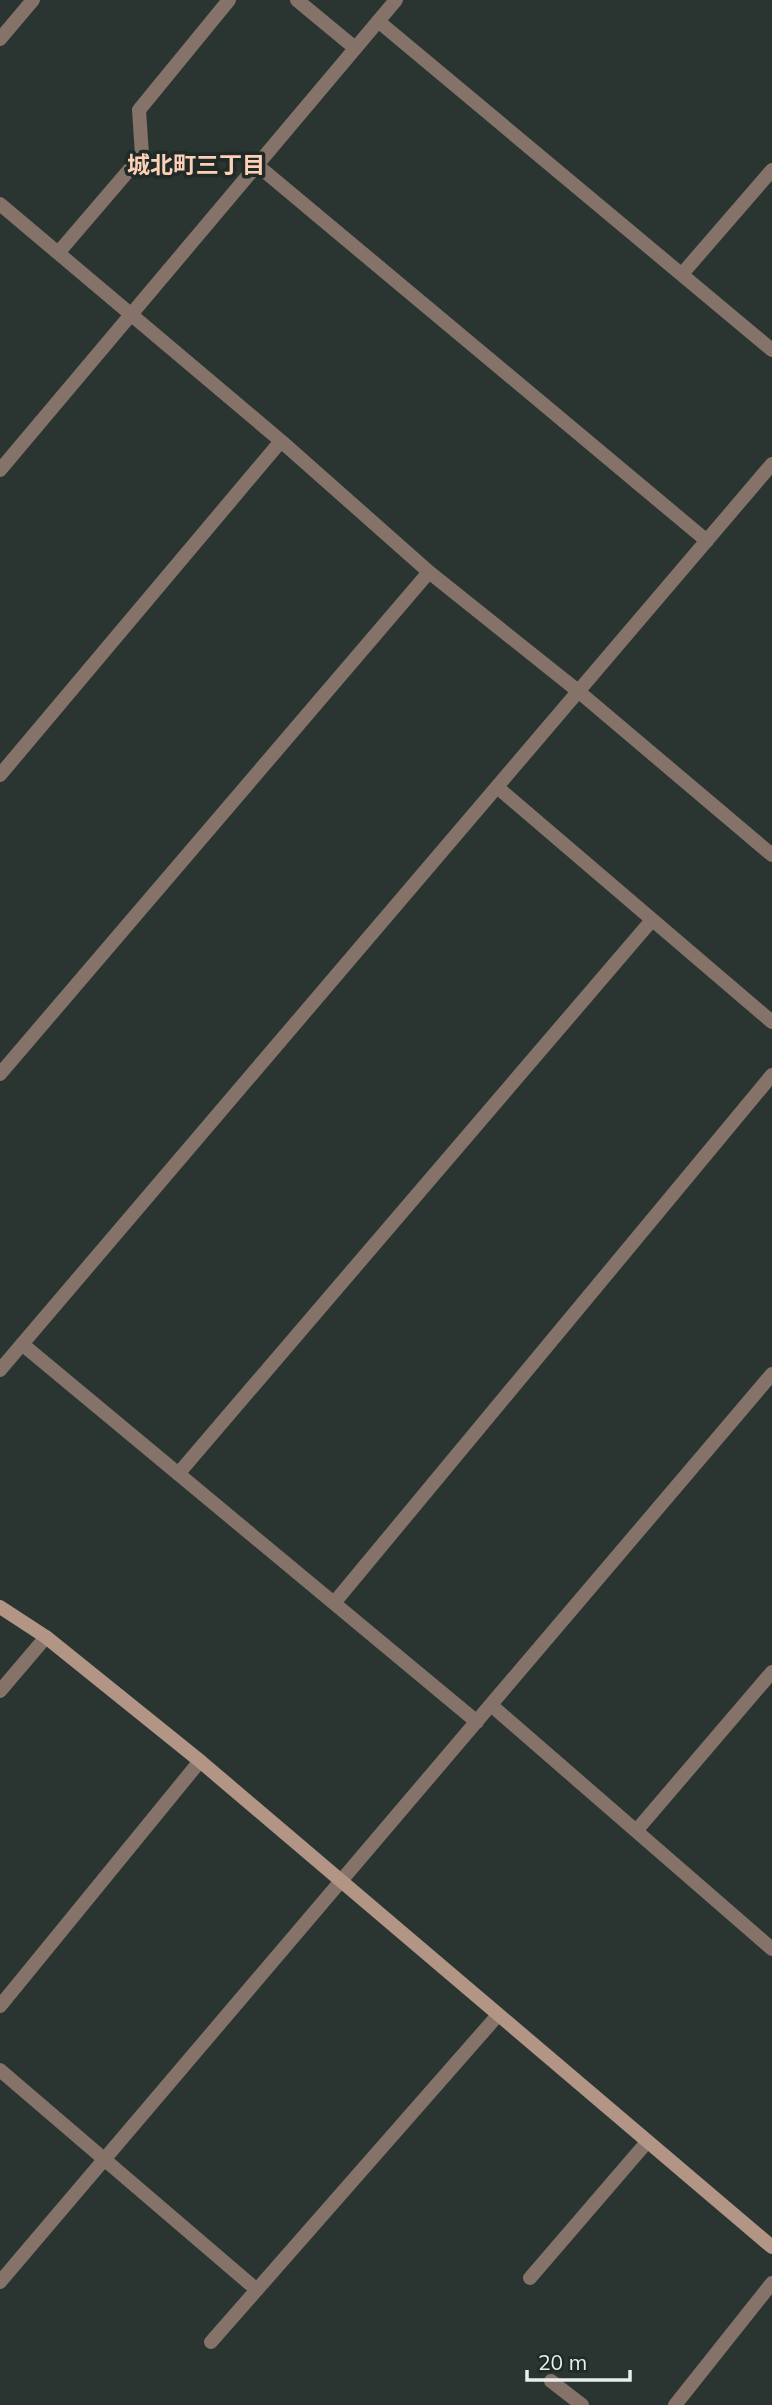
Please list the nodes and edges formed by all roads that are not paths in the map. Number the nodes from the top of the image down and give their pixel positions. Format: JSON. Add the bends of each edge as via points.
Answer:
{"nodes":[{"id":1,"x":33,"y":0,"type":"edge"},
{"id":2,"x":229,"y":0,"type":"edge"},
{"id":3,"x":297,"y":0,"type":"edge"},
{"id":4,"x":396,"y":0,"type":"edge"},
{"id":5,"x":379,"y":21,"type":"junction"},
{"id":6,"x":0,"y":39,"type":"edge"},
{"id":7,"x":355,"y":48,"type":"junction"},
{"id":8,"x":257,"y":165,"type":"junction"},
{"id":9,"x":772,"y":170,"type":"edge"},
{"id":10,"x":0,"y":204,"type":"edge"},
{"id":11,"x":58,"y":253,"type":"junction"},
{"id":12,"x":682,"y":274,"type":"junction"},
{"id":13,"x":131,"y":315,"type":"junction"},
{"id":14,"x":772,"y":350,"type":"edge"},
{"id":15,"x":281,"y":441,"type":"junction"},
{"id":16,"x":772,"y":464,"type":"edge"},
{"id":17,"x":0,"y":470,"type":"edge"},
{"id":18,"x":707,"y":541,"type":"junction"},
{"id":19,"x":429,"y":572,"type":"junction"},
{"id":20,"x":578,"y":691,"type":"junction"},
{"id":21,"x":0,"y":775,"type":"edge"},
{"id":22,"x":496,"y":787,"type":"junction"},
{"id":23,"x":772,"y":855,"type":"edge"},
{"id":24,"x":652,"y":920,"type":"junction"},
{"id":25,"x":772,"y":1023,"type":"edge"},
{"id":26,"x":0,"y":1074,"type":"edge"},
{"id":27,"x":772,"y":1075,"type":"edge"},
{"id":28,"x":22,"y":1344,"type":"junction"},
{"id":29,"x":3,"y":1362,"type":"edge"},
{"id":30,"x":772,"y":1374,"type":"edge"},
{"id":31,"x":178,"y":1474,"type":"junction"},
{"id":32,"x":334,"y":1604,"type":"junction"},
{"id":33,"x":0,"y":1606,"type":"edge"},
{"id":34,"x":46,"y":1637,"type":"junction"},
{"id":35,"x":772,"y":1672,"type":"edge"},
{"id":36,"x":0,"y":1691,"type":"edge"},
{"id":37,"x":491,"y":1705,"type":"junction"},
{"id":38,"x":477,"y":1722,"type":"junction"},
{"id":39,"x":200,"y":1761,"type":"junction"},
{"id":40,"x":636,"y":1831,"type":"junction"},
{"id":41,"x":340,"y":1883,"type":"junction"},
{"id":42,"x":772,"y":1949,"type":"edge"},
{"id":43,"x":0,"y":2006,"type":"edge"},
{"id":44,"x":498,"y":2015,"type":"junction"},
{"id":45,"x":0,"y":2070,"type":"edge"},
{"id":46,"x":647,"y":2142,"type":"junction"},
{"id":47,"x":103,"y":2158,"type":"junction"},
{"id":48,"x":772,"y":2247,"type":"edge"},
{"id":49,"x":530,"y":2278,"type":"dead end"},
{"id":50,"x":0,"y":2282,"type":"edge"},
{"id":51,"x":772,"y":2283,"type":"edge"},
{"id":52,"x":257,"y":2290,"type":"junction"},
{"id":53,"x":211,"y":2342,"type":"dead end"},
{"id":54,"x":551,"y":2381,"type":"dead end"},
{"id":55,"x":582,"y":2405,"type":"edge"},
{"id":56,"x":675,"y":2405,"type":"edge"}],
"edges":[{"from":1,"to":6,"type":"street"},
{"from":2,"to":11,"type":"street","via":[[139,110],[142,155]]},
{"from":3,"to":7,"type":"street"},
{"from":4,"to":5,"type":"street"},
{"from":5,"to":7,"type":"street"},
{"from":5,"to":12,"type":"street"},
{"from":7,"to":8,"type":"street"},
{"from":8,"to":13,"type":"street"},
{"from":8,"to":18,"type":"street"},
{"from":9,"to":12,"type":"street"},
{"from":10,"to":11,"type":"street"},
{"from":11,"to":13,"type":"street"},
{"from":12,"to":14,"type":"street"},
{"from":13,"to":15,"type":"street"},
{"from":13,"to":17,"type":"street"},
{"from":15,"to":19,"type":"street"},
{"from":15,"to":21,"type":"street"},
{"from":16,"to":18,"type":"street"},
{"from":18,"to":20,"type":"street"},
{"from":19,"to":20,"type":"street"},
{"from":19,"to":26,"type":"street"},
{"from":20,"to":22,"type":"street"},
{"from":20,"to":23,"type":"street"},
{"from":22,"to":24,"type":"street"},
{"from":22,"to":28,"type":"street"},
{"from":24,"to":25,"type":"street"},
{"from":24,"to":31,"type":"street"},
{"from":27,"to":32,"type":"street"},
{"from":28,"to":29,"type":"street"},
{"from":28,"to":31,"type":"street"},
{"from":30,"to":37,"type":"street"},
{"from":31,"to":32,"type":"street"},
{"from":32,"to":38,"type":"street"},
{"from":33,"to":34,"type":"street"},
{"from":34,"to":36,"type":"street"},
{"from":34,"to":39,"type":"street"},
{"from":35,"to":40,"type":"street"},
{"from":37,"to":38,"type":"street"},
{"from":37,"to":40,"type":"street"},
{"from":38,"to":41,"type":"street"},
{"from":39,"to":41,"type":"street"},
{"from":39,"to":43,"type":"street"},
{"from":40,"to":42,"type":"street"},
{"from":41,"to":44,"type":"street"},
{"from":41,"to":47,"type":"street"},
{"from":44,"to":46,"type":"street"},
{"from":44,"to":52,"type":"street"},
{"from":45,"to":47,"type":"street"},
{"from":46,"to":48,"type":"street"},
{"from":46,"to":49,"type":"street"},
{"from":47,"to":50,"type":"street"},
{"from":47,"to":52,"type":"street"},
{"from":51,"to":56,"type":"street"},
{"from":52,"to":53,"type":"street"},
{"from":54,"to":55,"type":"street"}]}
